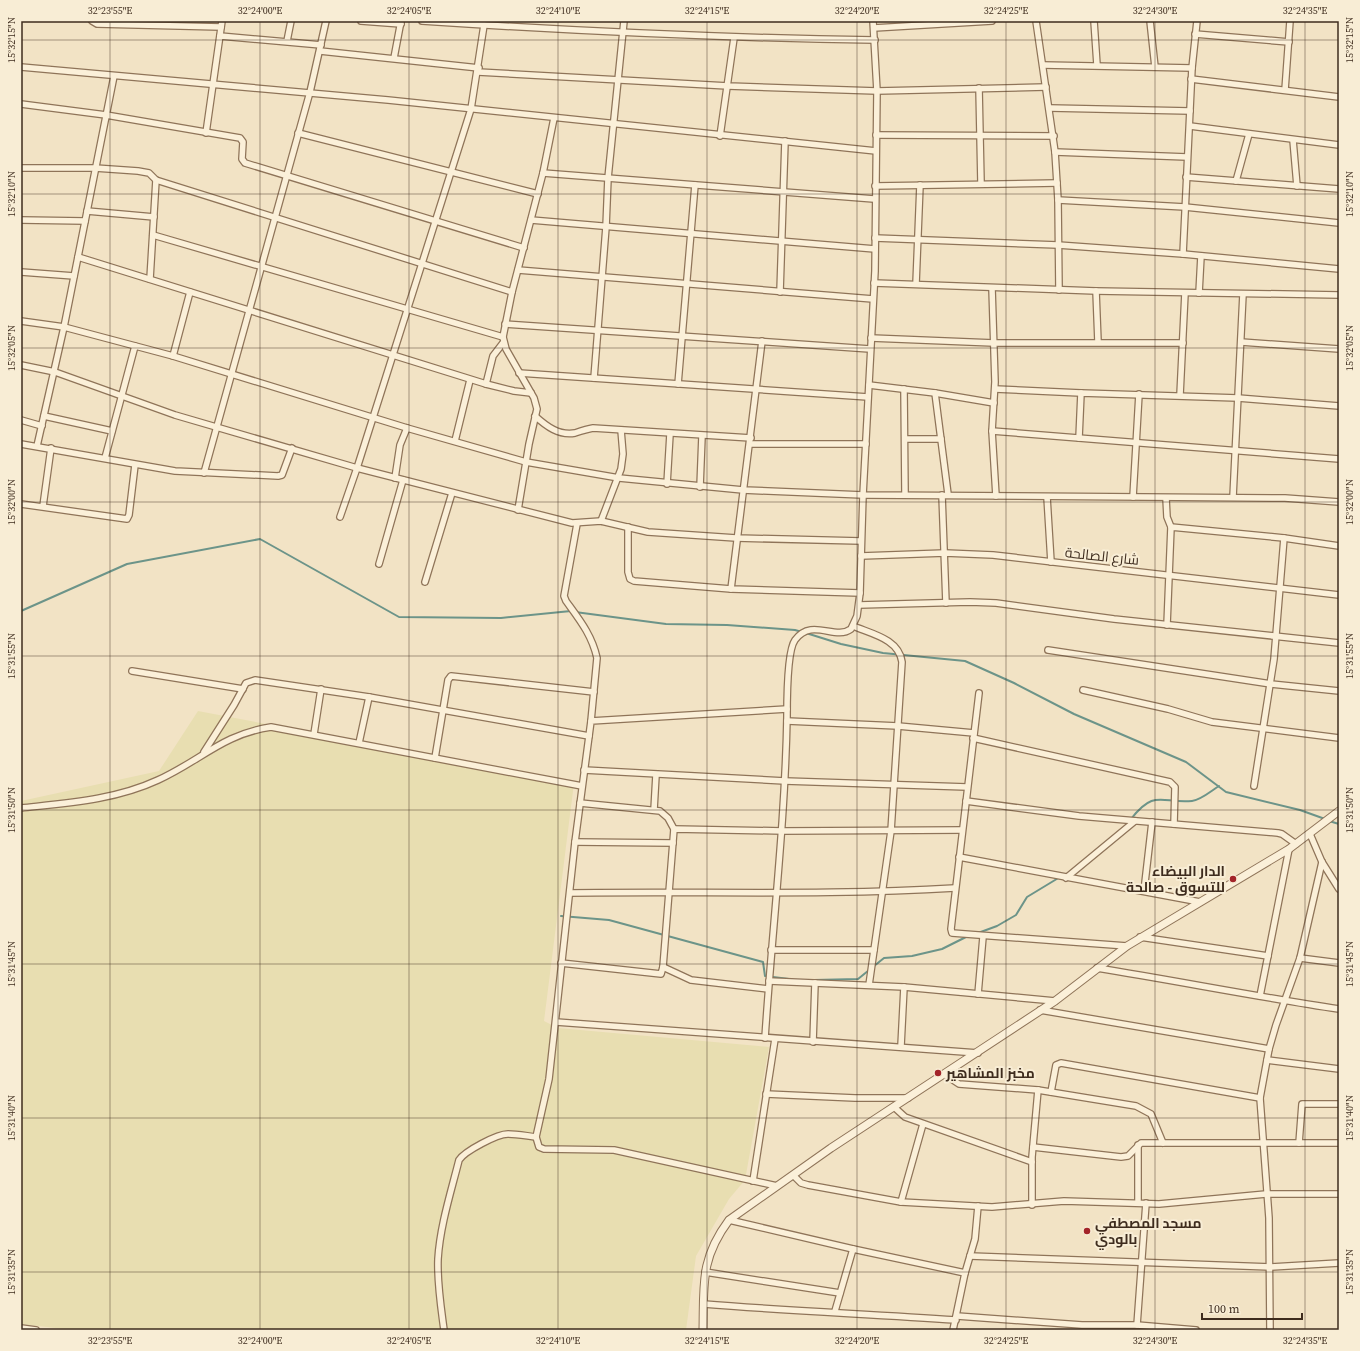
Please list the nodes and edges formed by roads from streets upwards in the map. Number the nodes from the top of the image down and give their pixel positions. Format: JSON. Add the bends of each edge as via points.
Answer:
{"nodes":[{"id":1,"x":92,"y":21,"type":"edge"},
{"id":2,"x":291,"y":21,"type":"edge"},
{"id":3,"x":326,"y":21,"type":"edge"},
{"id":4,"x":361,"y":21,"type":"edge"},
{"id":5,"x":422,"y":21,"type":"edge"},
{"id":6,"x":624,"y":21,"type":"edge"},
{"id":7,"x":873,"y":21,"type":"edge"},
{"id":8,"x":992,"y":21,"type":"edge"},
{"id":9,"x":1036,"y":21,"type":"edge"},
{"id":10,"x":1094,"y":21,"type":"edge"},
{"id":11,"x":1150,"y":21,"type":"edge"},
{"id":12,"x":1197,"y":21,"type":"edge"},
{"id":13,"x":1290,"y":21,"type":"edge"},
{"id":14,"x":401,"y":22,"type":"edge"},
{"id":15,"x":222,"y":24,"type":"edge"},
{"id":16,"x":484,"y":25,"type":"junction"},
{"id":17,"x":874,"y":28,"type":"junction"},
{"id":18,"x":623,"y":34,"type":"junction"},
{"id":19,"x":1195,"y":34,"type":"junction"},
{"id":20,"x":220,"y":36,"type":"junction"},
{"id":21,"x":734,"y":38,"type":"junction"},
{"id":22,"x":875,"y":40,"type":"junction"},
{"id":23,"x":287,"y":41,"type":"junction"},
{"id":24,"x":1289,"y":42,"type":"junction"},
{"id":25,"x":320,"y":48,"type":"junction"},
{"id":26,"x":394,"y":58,"type":"junction"},
{"id":27,"x":1043,"y":65,"type":"junction"},
{"id":28,"x":1097,"y":65,"type":"junction"},
{"id":29,"x":21,"y":67,"type":"edge"},
{"id":30,"x":1155,"y":67,"type":"junction"},
{"id":31,"x":1192,"y":68,"type":"junction"},
{"id":32,"x":478,"y":70,"type":"junction"},
{"id":33,"x":114,"y":76,"type":"junction"},
{"id":34,"x":1191,"y":79,"type":"junction"},
{"id":35,"x":617,"y":80,"type":"junction"},
{"id":36,"x":213,"y":84,"type":"junction"},
{"id":37,"x":728,"y":86,"type":"junction"},
{"id":38,"x":1046,"y":87,"type":"junction"},
{"id":39,"x":979,"y":88,"type":"junction"},
{"id":40,"x":1285,"y":90,"type":"junction"},
{"id":41,"x":877,"y":91,"type":"junction"},
{"id":42,"x":310,"y":92,"type":"junction"},
{"id":43,"x":1339,"y":97,"type":"edge"},
{"id":44,"x":21,"y":104,"type":"edge"},
{"id":45,"x":1050,"y":108,"type":"junction"},
{"id":46,"x":471,"y":109,"type":"junction"},
{"id":47,"x":1190,"y":111,"type":"junction"},
{"id":48,"x":106,"y":115,"type":"junction"},
{"id":49,"x":554,"y":118,"type":"junction"},
{"id":50,"x":612,"y":124,"type":"junction"},
{"id":51,"x":1190,"y":126,"type":"junction"},
{"id":52,"x":206,"y":132,"type":"junction"},
{"id":53,"x":298,"y":133,"type":"junction"},
{"id":54,"x":1249,"y":134,"type":"junction"},
{"id":55,"x":876,"y":135,"type":"junction"},
{"id":56,"x":720,"y":136,"type":"junction"},
{"id":57,"x":980,"y":136,"type":"junction"},
{"id":58,"x":1054,"y":136,"type":"junction"},
{"id":59,"x":1293,"y":140,"type":"junction"},
{"id":60,"x":785,"y":142,"type":"junction"},
{"id":61,"x":1339,"y":145,"type":"edge"},
{"id":62,"x":876,"y":151,"type":"junction"},
{"id":63,"x":1055,"y":152,"type":"junction"},
{"id":64,"x":1187,"y":157,"type":"junction"},
{"id":65,"x":21,"y":168,"type":"edge"},
{"id":66,"x":94,"y":168,"type":"junction"},
{"id":67,"x":452,"y":172,"type":"junction"},
{"id":68,"x":543,"y":173,"type":"junction"},
{"id":69,"x":287,"y":175,"type":"junction"},
{"id":70,"x":1186,"y":177,"type":"junction"},
{"id":71,"x":608,"y":178,"type":"junction"},
{"id":72,"x":156,"y":180,"type":"junction"},
{"id":73,"x":1236,"y":181,"type":"junction"},
{"id":74,"x":981,"y":183,"type":"junction"},
{"id":75,"x":1057,"y":183,"type":"junction"},
{"id":76,"x":695,"y":185,"type":"junction"},
{"id":77,"x":920,"y":185,"type":"junction"},
{"id":78,"x":875,"y":186,"type":"junction"},
{"id":79,"x":1297,"y":186,"type":"junction"},
{"id":80,"x":1339,"y":189,"type":"edge"},
{"id":81,"x":782,"y":193,"type":"junction"},
{"id":82,"x":538,"y":194,"type":"junction"},
{"id":83,"x":874,"y":200,"type":"junction"},
{"id":84,"x":1058,"y":200,"type":"junction"},
{"id":85,"x":1185,"y":207,"type":"junction"},
{"id":86,"x":87,"y":212,"type":"junction"},
{"id":87,"x":154,"y":217,"type":"junction"},
{"id":88,"x":274,"y":218,"type":"junction"},
{"id":89,"x":21,"y":220,"type":"edge"},
{"id":90,"x":85,"y":220,"type":"junction"},
{"id":91,"x":437,"y":220,"type":"junction"},
{"id":92,"x":531,"y":220,"type":"junction"},
{"id":93,"x":1339,"y":223,"type":"edge"},
{"id":94,"x":606,"y":227,"type":"junction"},
{"id":95,"x":691,"y":233,"type":"junction"},
{"id":96,"x":153,"y":235,"type":"junction"},
{"id":97,"x":875,"y":238,"type":"junction"},
{"id":98,"x":919,"y":240,"type":"junction"},
{"id":99,"x":781,"y":242,"type":"junction"},
{"id":100,"x":1058,"y":245,"type":"junction"},
{"id":101,"x":524,"y":248,"type":"junction"},
{"id":102,"x":875,"y":249,"type":"junction"},
{"id":103,"x":1183,"y":254,"type":"junction"},
{"id":104,"x":1201,"y":256,"type":"junction"},
{"id":105,"x":78,"y":257,"type":"junction"},
{"id":106,"x":422,"y":264,"type":"junction"},
{"id":107,"x":261,"y":265,"type":"junction"},
{"id":108,"x":1339,"y":269,"type":"edge"},
{"id":109,"x":518,"y":270,"type":"junction"},
{"id":110,"x":21,"y":272,"type":"edge"},
{"id":111,"x":74,"y":276,"type":"junction"},
{"id":112,"x":603,"y":278,"type":"junction"},
{"id":113,"x":150,"y":279,"type":"junction"},
{"id":114,"x":874,"y":282,"type":"junction"},
{"id":115,"x":687,"y":284,"type":"junction"},
{"id":116,"x":916,"y":284,"type":"junction"},
{"id":117,"x":992,"y":288,"type":"junction"},
{"id":118,"x":1059,"y":290,"type":"junction"},
{"id":119,"x":1096,"y":291,"type":"junction"},
{"id":120,"x":190,"y":292,"type":"junction"},
{"id":121,"x":512,"y":292,"type":"junction"},
{"id":122,"x":780,"y":292,"type":"junction"},
{"id":123,"x":1185,"y":293,"type":"junction"},
{"id":124,"x":1199,"y":293,"type":"junction"},
{"id":125,"x":1243,"y":294,"type":"junction"},
{"id":126,"x":1339,"y":295,"type":"edge"},
{"id":127,"x":873,"y":299,"type":"junction"},
{"id":128,"x":249,"y":309,"type":"junction"},
{"id":129,"x":407,"y":309,"type":"junction"},
{"id":130,"x":21,"y":321,"type":"edge"},
{"id":131,"x":505,"y":324,"type":"junction"},
{"id":132,"x":64,"y":327,"type":"junction"},
{"id":133,"x":598,"y":330,"type":"junction"},
{"id":134,"x":682,"y":336,"type":"junction"},
{"id":135,"x":871,"y":338,"type":"junction"},
{"id":136,"x":503,"y":340,"type":"junction"},
{"id":137,"x":762,"y":342,"type":"junction"},
{"id":138,"x":1098,"y":342,"type":"junction"},
{"id":139,"x":1241,"y":342,"type":"junction"},
{"id":140,"x":994,"y":343,"type":"junction"},
{"id":141,"x":1183,"y":343,"type":"junction"},
{"id":142,"x":135,"y":346,"type":"junction"},
{"id":143,"x":870,"y":349,"type":"junction"},
{"id":144,"x":1339,"y":349,"type":"edge"},
{"id":145,"x":392,"y":355,"type":"junction"},
{"id":146,"x":173,"y":356,"type":"junction"},
{"id":147,"x":21,"y":365,"type":"edge"},
{"id":148,"x":55,"y":372,"type":"junction"},
{"id":149,"x":519,"y":373,"type":"junction"},
{"id":150,"x":231,"y":374,"type":"junction"},
{"id":151,"x":594,"y":378,"type":"junction"},
{"id":152,"x":470,"y":380,"type":"junction"},
{"id":153,"x":486,"y":384,"type":"junction"},
{"id":154,"x":678,"y":384,"type":"junction"},
{"id":155,"x":869,"y":385,"type":"junction"},
{"id":156,"x":904,"y":388,"type":"junction"},
{"id":157,"x":757,"y":389,"type":"junction"},
{"id":158,"x":994,"y":389,"type":"junction"},
{"id":159,"x":531,"y":393,"type":"junction"},
{"id":160,"x":935,"y":393,"type":"junction"},
{"id":161,"x":1080,"y":393,"type":"junction"},
{"id":162,"x":1139,"y":394,"type":"junction"},
{"id":163,"x":1180,"y":395,"type":"junction"},
{"id":164,"x":122,"y":396,"type":"junction"},
{"id":165,"x":868,"y":397,"type":"junction"},
{"id":166,"x":1238,"y":398,"type":"junction"},
{"id":167,"x":994,"y":403,"type":"junction"},
{"id":168,"x":1339,"y":406,"type":"edge"},
{"id":169,"x":44,"y":416,"type":"junction"},
{"id":170,"x":535,"y":416,"type":"junction"},
{"id":171,"x":373,"y":418,"type":"junction"},
{"id":172,"x":21,"y":420,"type":"edge"},
{"id":173,"x":42,"y":426,"type":"junction"},
{"id":174,"x":217,"y":428,"type":"junction"},
{"id":175,"x":407,"y":428,"type":"junction"},
{"id":176,"x":621,"y":430,"type":"junction"},
{"id":177,"x":112,"y":431,"type":"junction"},
{"id":178,"x":992,"y":431,"type":"junction"},
{"id":179,"x":670,"y":434,"type":"junction"},
{"id":180,"x":702,"y":436,"type":"junction"},
{"id":181,"x":1079,"y":438,"type":"junction"},
{"id":182,"x":941,"y":439,"type":"junction"},
{"id":183,"x":904,"y":440,"type":"junction"},
{"id":184,"x":750,"y":441,"type":"junction"},
{"id":185,"x":455,"y":442,"type":"junction"},
{"id":186,"x":1136,"y":443,"type":"junction"},
{"id":187,"x":21,"y":444,"type":"edge"},
{"id":188,"x":866,"y":444,"type":"junction"},
{"id":189,"x":37,"y":446,"type":"junction"},
{"id":190,"x":51,"y":448,"type":"junction"},
{"id":191,"x":292,"y":448,"type":"junction"},
{"id":192,"x":1235,"y":451,"type":"junction"},
{"id":193,"x":104,"y":458,"type":"junction"},
{"id":194,"x":1339,"y":459,"type":"edge"},
{"id":195,"x":526,"y":462,"type":"junction"},
{"id":196,"x":135,"y":465,"type":"junction"},
{"id":197,"x":357,"y":468,"type":"junction"},
{"id":198,"x":204,"y":473,"type":"junction"},
{"id":199,"x":395,"y":478,"type":"junction"},
{"id":200,"x":619,"y":478,"type":"junction"},
{"id":201,"x":403,"y":480,"type":"junction"},
{"id":202,"x":667,"y":484,"type":"junction"},
{"id":203,"x":700,"y":487,"type":"junction"},
{"id":204,"x":743,"y":490,"type":"junction"},
{"id":205,"x":452,"y":493,"type":"junction"},
{"id":206,"x":905,"y":494,"type":"junction"},
{"id":207,"x":862,"y":495,"type":"junction"},
{"id":208,"x":945,"y":495,"type":"junction"},
{"id":209,"x":996,"y":496,"type":"junction"},
{"id":210,"x":1047,"y":497,"type":"junction"},
{"id":211,"x":1132,"y":497,"type":"junction"},
{"id":212,"x":1233,"y":497,"type":"junction"},
{"id":213,"x":1166,"y":498,"type":"junction"},
{"id":214,"x":1339,"y":502,"type":"edge"},
{"id":215,"x":21,"y":504,"type":"edge"},
{"id":216,"x":43,"y":506,"type":"junction"},
{"id":217,"x":518,"y":510,"type":"junction"},
{"id":218,"x":340,"y":517,"type":"dead end"},
{"id":219,"x":601,"y":520,"type":"junction"},
{"id":220,"x":577,"y":524,"type":"junction"},
{"id":221,"x":628,"y":527,"type":"junction"},
{"id":222,"x":1171,"y":527,"type":"junction"},
{"id":223,"x":736,"y":538,"type":"junction"},
{"id":224,"x":1284,"y":538,"type":"junction"},
{"id":225,"x":861,"y":541,"type":"junction"},
{"id":226,"x":1339,"y":546,"type":"edge"},
{"id":227,"x":945,"y":553,"type":"junction"},
{"id":228,"x":861,"y":556,"type":"junction"},
{"id":229,"x":1050,"y":562,"type":"junction"},
{"id":230,"x":379,"y":564,"type":"dead end"},
{"id":231,"x":1170,"y":575,"type":"junction"},
{"id":232,"x":425,"y":582,"type":"dead end"},
{"id":233,"x":1280,"y":588,"type":"junction"},
{"id":234,"x":731,"y":589,"type":"junction"},
{"id":235,"x":860,"y":593,"type":"junction"},
{"id":236,"x":1339,"y":595,"type":"edge"},
{"id":237,"x":946,"y":603,"type":"junction"},
{"id":238,"x":859,"y":605,"type":"junction"},
{"id":239,"x":1167,"y":625,"type":"junction"},
{"id":240,"x":853,"y":626,"type":"junction"},
{"id":241,"x":1277,"y":637,"type":"junction"},
{"id":242,"x":1339,"y":643,"type":"edge"},
{"id":243,"x":1048,"y":650,"type":"dead end"},
{"id":244,"x":132,"y":671,"type":"dead end"},
{"id":245,"x":1271,"y":684,"type":"junction"},
{"id":246,"x":243,"y":688,"type":"junction"},
{"id":247,"x":321,"y":689,"type":"junction"},
{"id":248,"x":1083,"y":690,"type":"dead end"},
{"id":249,"x":1339,"y":691,"type":"edge"},
{"id":250,"x":594,"y":692,"type":"junction"},
{"id":251,"x":979,"y":693,"type":"dead end"},
{"id":252,"x":369,"y":697,"type":"junction"},
{"id":253,"x":787,"y":709,"type":"junction"},
{"id":254,"x":443,"y":710,"type":"junction"},
{"id":255,"x":591,"y":721,"type":"junction"},
{"id":256,"x":787,"y":721,"type":"junction"},
{"id":257,"x":898,"y":726,"type":"junction"},
{"id":258,"x":1264,"y":729,"type":"junction"},
{"id":259,"x":314,"y":734,"type":"junction"},
{"id":260,"x":974,"y":735,"type":"junction"},
{"id":261,"x":589,"y":736,"type":"junction"},
{"id":262,"x":1339,"y":738,"type":"edge"},
{"id":263,"x":360,"y":743,"type":"junction"},
{"id":264,"x":203,"y":754,"type":"junction"},
{"id":265,"x":435,"y":758,"type":"junction"},
{"id":266,"x":584,"y":770,"type":"junction"},
{"id":267,"x":656,"y":774,"type":"junction"},
{"id":268,"x":785,"y":781,"type":"junction"},
{"id":269,"x":895,"y":784,"type":"junction"},
{"id":270,"x":582,"y":786,"type":"junction"},
{"id":271,"x":1254,"y":786,"type":"dead end"},
{"id":272,"x":967,"y":787,"type":"junction"},
{"id":273,"x":966,"y":802,"type":"junction"},
{"id":274,"x":580,"y":803,"type":"junction"},
{"id":275,"x":21,"y":808,"type":"edge"},
{"id":276,"x":654,"y":810,"type":"junction"},
{"id":277,"x":1339,"y":811,"type":"edge"},
{"id":278,"x":1135,"y":821,"type":"junction"},
{"id":279,"x":1152,"y":822,"type":"junction"},
{"id":280,"x":1174,"y":824,"type":"junction"},
{"id":281,"x":674,"y":829,"type":"junction"},
{"id":282,"x":962,"y":830,"type":"junction"},
{"id":283,"x":783,"y":831,"type":"junction"},
{"id":284,"x":891,"y":831,"type":"junction"},
{"id":285,"x":1310,"y":834,"type":"junction"},
{"id":286,"x":575,"y":842,"type":"junction"},
{"id":287,"x":673,"y":843,"type":"junction"},
{"id":288,"x":1296,"y":844,"type":"junction"},
{"id":289,"x":1289,"y":849,"type":"junction"},
{"id":290,"x":959,"y":857,"type":"junction"},
{"id":291,"x":1322,"y":862,"type":"junction"},
{"id":292,"x":1066,"y":878,"type":"junction"},
{"id":293,"x":955,"y":888,"type":"junction"},
{"id":294,"x":1339,"y":889,"type":"edge"},
{"id":295,"x":884,"y":890,"type":"junction"},
{"id":296,"x":669,"y":891,"type":"junction"},
{"id":297,"x":1144,"y":891,"type":"junction"},
{"id":298,"x":570,"y":893,"type":"junction"},
{"id":299,"x":777,"y":893,"type":"junction"},
{"id":300,"x":1200,"y":902,"type":"junction"},
{"id":301,"x":983,"y":936,"type":"junction"},
{"id":302,"x":1140,"y":937,"type":"junction"},
{"id":303,"x":1127,"y":946,"type":"junction"},
{"id":304,"x":771,"y":950,"type":"junction"},
{"id":305,"x":874,"y":950,"type":"junction"},
{"id":306,"x":1268,"y":956,"type":"junction"},
{"id":307,"x":1300,"y":958,"type":"junction"},
{"id":308,"x":561,"y":963,"type":"junction"},
{"id":309,"x":1339,"y":963,"type":"edge"},
{"id":310,"x":663,"y":967,"type":"junction"},
{"id":311,"x":1096,"y":968,"type":"junction"},
{"id":312,"x":769,"y":981,"type":"junction"},
{"id":313,"x":815,"y":983,"type":"junction"},
{"id":314,"x":869,"y":985,"type":"junction"},
{"id":315,"x":904,"y":986,"type":"junction"},
{"id":316,"x":768,"y":989,"type":"junction"},
{"id":317,"x":978,"y":994,"type":"junction"},
{"id":318,"x":1260,"y":996,"type":"junction"},
{"id":319,"x":1055,"y":1001,"type":"junction"},
{"id":320,"x":1284,"y":1001,"type":"junction"},
{"id":321,"x":1339,"y":1009,"type":"edge"},
{"id":322,"x":1040,"y":1010,"type":"junction"},
{"id":323,"x":556,"y":1022,"type":"junction"},
{"id":324,"x":765,"y":1038,"type":"junction"},
{"id":325,"x":775,"y":1038,"type":"junction"},
{"id":326,"x":813,"y":1042,"type":"junction"},
{"id":327,"x":901,"y":1046,"type":"junction"},
{"id":328,"x":1270,"y":1049,"type":"junction"},
{"id":329,"x":978,"y":1053,"type":"junction"},
{"id":330,"x":1267,"y":1060,"type":"junction"},
{"id":331,"x":1339,"y":1069,"type":"edge"},
{"id":332,"x":944,"y":1074,"type":"junction"},
{"id":333,"x":1038,"y":1090,"type":"junction"},
{"id":334,"x":1051,"y":1092,"type":"junction"},
{"id":335,"x":766,"y":1094,"type":"junction"},
{"id":336,"x":908,"y":1098,"type":"junction"},
{"id":337,"x":1260,"y":1098,"type":"junction"},
{"id":338,"x":1339,"y":1104,"type":"edge"},
{"id":339,"x":894,"y":1107,"type":"junction"},
{"id":340,"x":923,"y":1124,"type":"junction"},
{"id":341,"x":536,"y":1137,"type":"junction"},
{"id":342,"x":1163,"y":1143,"type":"junction"},
{"id":343,"x":1262,"y":1143,"type":"junction"},
{"id":344,"x":1299,"y":1143,"type":"junction"},
{"id":345,"x":1339,"y":1143,"type":"edge"},
{"id":346,"x":1138,"y":1145,"type":"junction"},
{"id":347,"x":1033,"y":1147,"type":"junction"},
{"id":348,"x":1032,"y":1162,"type":"junction"},
{"id":349,"x":793,"y":1175,"type":"junction"},
{"id":350,"x":753,"y":1181,"type":"junction"},
{"id":351,"x":777,"y":1186,"type":"junction"},
{"id":352,"x":1266,"y":1194,"type":"junction"},
{"id":353,"x":1339,"y":1194,"type":"edge"},
{"id":354,"x":901,"y":1202,"type":"junction"},
{"id":355,"x":1138,"y":1203,"type":"junction"},
{"id":356,"x":1146,"y":1204,"type":"junction"},
{"id":357,"x":1032,"y":1205,"type":"junction"},
{"id":358,"x":978,"y":1206,"type":"junction"},
{"id":359,"x":729,"y":1220,"type":"junction"},
{"id":360,"x":853,"y":1249,"type":"junction"},
{"id":361,"x":970,"y":1256,"type":"junction"},
{"id":362,"x":1141,"y":1262,"type":"junction"},
{"id":363,"x":1339,"y":1263,"type":"edge"},
{"id":364,"x":1270,"y":1267,"type":"junction"},
{"id":365,"x":705,"y":1272,"type":"junction"},
{"id":366,"x":965,"y":1273,"type":"junction"},
{"id":367,"x":840,"y":1293,"type":"junction"},
{"id":368,"x":704,"y":1304,"type":"junction"},
{"id":369,"x":835,"y":1312,"type":"junction"},
{"id":370,"x":956,"y":1318,"type":"junction"},
{"id":371,"x":1137,"y":1325,"type":"junction"},
{"id":372,"x":21,"y":1328,"type":"edge"},
{"id":373,"x":1101,"y":1328,"type":"edge"},
{"id":374,"x":1123,"y":1328,"type":"edge"},
{"id":375,"x":36,"y":1330,"type":"edge"},
{"id":376,"x":444,"y":1330,"type":"edge"},
{"id":377,"x":703,"y":1330,"type":"edge"},
{"id":378,"x":953,"y":1330,"type":"edge"},
{"id":379,"x":1196,"y":1330,"type":"edge"},
{"id":380,"x":1270,"y":1330,"type":"edge"}],
"edges":[{"from":1,"to":15,"type":"street","via":[[97,24]]},
{"from":2,"to":23,"type":"street"},
{"from":3,"to":25,"type":"street"},
{"from":4,"to":14,"type":"street"},
{"from":5,"to":16,"type":"street"},
{"from":6,"to":18,"type":"street"},
{"from":7,"to":17,"type":"street"},
{"from":8,"to":17,"type":"street"},
{"from":9,"to":27,"type":"street"},
{"from":10,"to":28,"type":"street"},
{"from":11,"to":30,"type":"street"},
{"from":12,"to":19,"type":"street"},
{"from":13,"to":24,"type":"street"},
{"from":14,"to":26,"type":"street"},
{"from":15,"to":20,"type":"street"},
{"from":16,"to":18,"type":"street"},
{"from":16,"to":32,"type":"street"},
{"from":17,"to":22,"type":"street"},
{"from":18,"to":21,"type":"street"},
{"from":18,"to":35,"type":"street"},
{"from":19,"to":24,"type":"street"},
{"from":19,"to":31,"type":"street"},
{"from":20,"to":23,"type":"street"},
{"from":20,"to":36,"type":"street"},
{"from":21,"to":22,"type":"street"},
{"from":21,"to":37,"type":"street"},
{"from":22,"to":41,"type":"street"},
{"from":23,"to":25,"type":"street"},
{"from":24,"to":40,"type":"street"},
{"from":25,"to":26,"type":"street"},
{"from":25,"to":42,"type":"street"},
{"from":26,"to":32,"type":"street"},
{"from":27,"to":28,"type":"street"},
{"from":27,"to":38,"type":"street"},
{"from":28,"to":30,"type":"street"},
{"from":29,"to":33,"type":"street"},
{"from":30,"to":31,"type":"street"},
{"from":31,"to":34,"type":"street"},
{"from":32,"to":35,"type":"street"},
{"from":32,"to":46,"type":"street"},
{"from":33,"to":36,"type":"street"},
{"from":33,"to":48,"type":"street"},
{"from":34,"to":40,"type":"street"},
{"from":34,"to":47,"type":"street"},
{"from":35,"to":37,"type":"street"},
{"from":35,"to":50,"type":"street"},
{"from":36,"to":42,"type":"street"},
{"from":36,"to":52,"type":"street"},
{"from":37,"to":41,"type":"street"},
{"from":37,"to":56,"type":"street"},
{"from":38,"to":39,"type":"street"},
{"from":38,"to":45,"type":"street"},
{"from":39,"to":41,"type":"street"},
{"from":39,"to":57,"type":"street"},
{"from":40,"to":43,"type":"street"},
{"from":41,"to":55,"type":"street"},
{"from":42,"to":46,"type":"street"},
{"from":42,"to":53,"type":"street"},
{"from":44,"to":48,"type":"street"},
{"from":45,"to":47,"type":"street"},
{"from":45,"to":58,"type":"street"},
{"from":46,"to":49,"type":"street"},
{"from":46,"to":67,"type":"street"},
{"from":47,"to":51,"type":"street"},
{"from":48,"to":52,"type":"street"},
{"from":48,"to":66,"type":"street"},
{"from":49,"to":50,"type":"street"},
{"from":49,"to":68,"type":"street"},
{"from":50,"to":56,"type":"street"},
{"from":50,"to":71,"type":"street"},
{"from":51,"to":54,"type":"street"},
{"from":51,"to":64,"type":"street"},
{"from":52,"to":69,"type":"street","via":[[240,138],[243,142],[243,162]]},
{"from":53,"to":67,"type":"street"},
{"from":53,"to":69,"type":"street"},
{"from":54,"to":59,"type":"street"},
{"from":54,"to":73,"type":"street"},
{"from":55,"to":57,"type":"street"},
{"from":55,"to":62,"type":"street"},
{"from":56,"to":60,"type":"street"},
{"from":57,"to":58,"type":"street"},
{"from":57,"to":74,"type":"street"},
{"from":58,"to":63,"type":"street"},
{"from":59,"to":61,"type":"street"},
{"from":59,"to":79,"type":"street"},
{"from":60,"to":62,"type":"street"},
{"from":60,"to":81,"type":"street"},
{"from":62,"to":78,"type":"street"},
{"from":63,"to":64,"type":"street"},
{"from":63,"to":75,"type":"street"},
{"from":64,"to":70,"type":"street"},
{"from":65,"to":66,"type":"street"},
{"from":66,"to":72,"type":"street","via":[[145,171]]},
{"from":66,"to":86,"type":"street"},
{"from":67,"to":82,"type":"street"},
{"from":67,"to":91,"type":"street"},
{"from":68,"to":71,"type":"street"},
{"from":68,"to":82,"type":"street"},
{"from":69,"to":88,"type":"street"},
{"from":69,"to":91,"type":"street"},
{"from":70,"to":73,"type":"street"},
{"from":70,"to":85,"type":"street"},
{"from":71,"to":76,"type":"street"},
{"from":71,"to":94,"type":"street"},
{"from":72,"to":87,"type":"street"},
{"from":72,"to":88,"type":"street"},
{"from":73,"to":79,"type":"street"},
{"from":74,"to":75,"type":"street"},
{"from":74,"to":77,"type":"street"},
{"from":75,"to":84,"type":"street"},
{"from":76,"to":81,"type":"street"},
{"from":76,"to":95,"type":"street"},
{"from":77,"to":78,"type":"street"},
{"from":77,"to":98,"type":"street"},
{"from":78,"to":83,"type":"street"},
{"from":79,"to":80,"type":"street"},
{"from":81,"to":83,"type":"street"},
{"from":81,"to":99,"type":"street"},
{"from":82,"to":92,"type":"street"},
{"from":83,"to":97,"type":"street"},
{"from":84,"to":85,"type":"street"},
{"from":84,"to":100,"type":"street"},
{"from":85,"to":93,"type":"street"},
{"from":85,"to":103,"type":"street"},
{"from":86,"to":87,"type":"street"},
{"from":86,"to":90,"type":"street"},
{"from":87,"to":96,"type":"street"},
{"from":88,"to":106,"type":"street"},
{"from":88,"to":107,"type":"street"},
{"from":89,"to":90,"type":"street"},
{"from":90,"to":105,"type":"street"},
{"from":91,"to":101,"type":"street"},
{"from":91,"to":106,"type":"street"},
{"from":92,"to":94,"type":"street"},
{"from":92,"to":101,"type":"street"},
{"from":94,"to":95,"type":"street"},
{"from":94,"to":112,"type":"street"},
{"from":95,"to":99,"type":"street"},
{"from":95,"to":115,"type":"street"},
{"from":96,"to":107,"type":"street"},
{"from":96,"to":113,"type":"street"},
{"from":97,"to":98,"type":"street"},
{"from":97,"to":102,"type":"street"},
{"from":98,"to":100,"type":"street"},
{"from":98,"to":116,"type":"street"},
{"from":99,"to":102,"type":"street"},
{"from":99,"to":122,"type":"street"},
{"from":100,"to":103,"type":"street"},
{"from":100,"to":118,"type":"street"},
{"from":101,"to":109,"type":"street"},
{"from":102,"to":114,"type":"street"},
{"from":103,"to":104,"type":"street"},
{"from":104,"to":108,"type":"street"},
{"from":104,"to":124,"type":"street"},
{"from":105,"to":111,"type":"street"},
{"from":105,"to":113,"type":"street"},
{"from":106,"to":121,"type":"street"},
{"from":106,"to":129,"type":"street"},
{"from":107,"to":128,"type":"street"},
{"from":107,"to":129,"type":"street"},
{"from":109,"to":112,"type":"street"},
{"from":109,"to":121,"type":"street"},
{"from":110,"to":111,"type":"street"},
{"from":111,"to":132,"type":"street"},
{"from":112,"to":115,"type":"street"},
{"from":112,"to":133,"type":"street"},
{"from":113,"to":120,"type":"street"},
{"from":114,"to":116,"type":"street"},
{"from":114,"to":127,"type":"street"},
{"from":115,"to":122,"type":"street"},
{"from":115,"to":134,"type":"street"},
{"from":116,"to":117,"type":"street"},
{"from":117,"to":118,"type":"street"},
{"from":117,"to":140,"type":"street"},
{"from":118,"to":119,"type":"street"},
{"from":119,"to":123,"type":"street"},
{"from":119,"to":138,"type":"street"},
{"from":120,"to":128,"type":"street"},
{"from":120,"to":146,"type":"street"},
{"from":121,"to":131,"type":"street"},
{"from":122,"to":127,"type":"street"},
{"from":123,"to":124,"type":"street"},
{"from":123,"to":141,"type":"street"},
{"from":124,"to":125,"type":"street"},
{"from":125,"to":126,"type":"street"},
{"from":125,"to":139,"type":"street"},
{"from":127,"to":135,"type":"street"},
{"from":128,"to":145,"type":"street"},
{"from":128,"to":150,"type":"street"},
{"from":129,"to":136,"type":"street"},
{"from":129,"to":145,"type":"street"},
{"from":130,"to":132,"type":"street"},
{"from":131,"to":133,"type":"street"},
{"from":131,"to":136,"type":"street"},
{"from":132,"to":142,"type":"street"},
{"from":132,"to":148,"type":"street"},
{"from":133,"to":134,"type":"street"},
{"from":133,"to":151,"type":"street"},
{"from":134,"to":137,"type":"street"},
{"from":134,"to":154,"type":"street"},
{"from":135,"to":140,"type":"street"},
{"from":135,"to":143,"type":"street"},
{"from":136,"to":149,"type":"street"},
{"from":136,"to":153,"type":"street","via":[[493,356]]},
{"from":137,"to":143,"type":"street"},
{"from":137,"to":157,"type":"street"},
{"from":138,"to":140,"type":"street"},
{"from":138,"to":141,"type":"street"},
{"from":139,"to":144,"type":"street"},
{"from":139,"to":166,"type":"street"},
{"from":140,"to":158,"type":"street"},
{"from":141,"to":163,"type":"street"},
{"from":142,"to":146,"type":"street"},
{"from":142,"to":164,"type":"street"},
{"from":143,"to":155,"type":"street"},
{"from":145,"to":152,"type":"street"},
{"from":145,"to":171,"type":"street"},
{"from":146,"to":150,"type":"street"},
{"from":147,"to":148,"type":"street"},
{"from":148,"to":164,"type":"street"},
{"from":148,"to":169,"type":"street"},
{"from":149,"to":151,"type":"street"},
{"from":149,"to":159,"type":"street"},
{"from":150,"to":171,"type":"street"},
{"from":150,"to":174,"type":"street"},
{"from":151,"to":154,"type":"street"},
{"from":152,"to":153,"type":"street"},
{"from":152,"to":185,"type":"street"},
{"from":153,"to":159,"type":"street"},
{"from":154,"to":157,"type":"street"},
{"from":155,"to":156,"type":"street"},
{"from":155,"to":165,"type":"street"},
{"from":156,"to":160,"type":"street"},
{"from":156,"to":183,"type":"street"},
{"from":157,"to":165,"type":"street"},
{"from":157,"to":184,"type":"street"},
{"from":158,"to":161,"type":"street"},
{"from":158,"to":167,"type":"street"},
{"from":159,"to":170,"type":"street","via":[[536,404]]},
{"from":160,"to":167,"type":"street"},
{"from":160,"to":182,"type":"street"},
{"from":161,"to":162,"type":"street"},
{"from":161,"to":181,"type":"street"},
{"from":162,"to":163,"type":"street"},
{"from":162,"to":186,"type":"street"},
{"from":163,"to":166,"type":"street"},
{"from":164,"to":174,"type":"street"},
{"from":164,"to":177,"type":"street"},
{"from":165,"to":188,"type":"street"},
{"from":166,"to":168,"type":"street"},
{"from":166,"to":192,"type":"street"},
{"from":167,"to":178,"type":"street"},
{"from":169,"to":173,"type":"street"},
{"from":169,"to":177,"type":"street"},
{"from":170,"to":176,"type":"street","via":[[547,426],[561,432],[574,433],[594,428]]},
{"from":170,"to":195,"type":"street"},
{"from":171,"to":175,"type":"street"},
{"from":171,"to":197,"type":"street"},
{"from":172,"to":173,"type":"street"},
{"from":173,"to":189,"type":"street"},
{"from":174,"to":191,"type":"street"},
{"from":174,"to":198,"type":"street"},
{"from":175,"to":185,"type":"street"},
{"from":175,"to":199,"type":"street","via":[[400,445]]},
{"from":176,"to":179,"type":"street"},
{"from":176,"to":200,"type":"street","via":[[622,460]]},
{"from":177,"to":193,"type":"street"},
{"from":178,"to":181,"type":"street"},
{"from":178,"to":209,"type":"street"},
{"from":179,"to":180,"type":"street"},
{"from":179,"to":202,"type":"street"},
{"from":180,"to":184,"type":"street"},
{"from":180,"to":203,"type":"street"},
{"from":181,"to":186,"type":"street"},
{"from":182,"to":183,"type":"street"},
{"from":182,"to":208,"type":"street"},
{"from":183,"to":206,"type":"street"},
{"from":184,"to":188,"type":"street"},
{"from":184,"to":204,"type":"street"},
{"from":185,"to":195,"type":"street"},
{"from":186,"to":192,"type":"street"},
{"from":186,"to":211,"type":"street"},
{"from":187,"to":189,"type":"street"},
{"from":188,"to":207,"type":"street"},
{"from":189,"to":190,"type":"street"},
{"from":190,"to":193,"type":"street"},
{"from":190,"to":216,"type":"street"},
{"from":191,"to":197,"type":"street"},
{"from":191,"to":198,"type":"street","via":[[282,474],[278,476]]},
{"from":192,"to":194,"type":"street"},
{"from":192,"to":212,"type":"street"},
{"from":193,"to":196,"type":"street"},
{"from":195,"to":200,"type":"street"},
{"from":195,"to":217,"type":"street"},
{"from":196,"to":198,"type":"street"},
{"from":196,"to":216,"type":"street","via":[[127,519]]},
{"from":197,"to":199,"type":"street"},
{"from":197,"to":218,"type":"street"},
{"from":199,"to":201,"type":"street"},
{"from":200,"to":202,"type":"street"},
{"from":200,"to":219,"type":"street"},
{"from":201,"to":205,"type":"street"},
{"from":201,"to":230,"type":"street"},
{"from":202,"to":203,"type":"street"},
{"from":203,"to":204,"type":"street"},
{"from":204,"to":207,"type":"street"},
{"from":204,"to":223,"type":"street"},
{"from":205,"to":217,"type":"street"},
{"from":205,"to":232,"type":"street"},
{"from":206,"to":207,"type":"street"},
{"from":206,"to":208,"type":"street"},
{"from":207,"to":225,"type":"street"},
{"from":208,"to":209,"type":"street"},
{"from":208,"to":227,"type":"street"},
{"from":209,"to":210,"type":"street"},
{"from":210,"to":211,"type":"street"},
{"from":210,"to":229,"type":"street"},
{"from":211,"to":213,"type":"street"},
{"from":212,"to":213,"type":"street"},
{"from":212,"to":214,"type":"street"},
{"from":213,"to":222,"type":"street","via":[[1167,517]]},
{"from":215,"to":216,"type":"street"},
{"from":217,"to":220,"type":"street"},
{"from":219,"to":220,"type":"street"},
{"from":219,"to":221,"type":"street"},
{"from":220,"to":250,"type":"street","via":[[564,596],[593,642],[597,658]]},
{"from":221,"to":223,"type":"street","via":[[648,532]]},
{"from":221,"to":234,"type":"street","via":[[630,579]]},
{"from":222,"to":224,"type":"street"},
{"from":222,"to":231,"type":"street"},
{"from":223,"to":225,"type":"street"},
{"from":223,"to":234,"type":"street"},
{"from":224,"to":226,"type":"street"},
{"from":224,"to":233,"type":"street"},
{"from":225,"to":228,"type":"street"},
{"from":227,"to":228,"type":"street","name":"شارع الصالحة"},
{"from":227,"to":229,"type":"street","name":"شارع الصالحة","via":[[993,555]]},
{"from":227,"to":237,"type":"street"},
{"from":228,"to":235,"type":"street"},
{"from":229,"to":231,"type":"street","name":"شارع الصالحة"},
{"from":231,"to":233,"type":"street","name":"شارع الصالحة"},
{"from":231,"to":239,"type":"street"},
{"from":233,"to":236,"type":"street","name":"شارع الصالحة"},
{"from":233,"to":241,"type":"street"},
{"from":234,"to":235,"type":"street"},
{"from":235,"to":238,"type":"street"},
{"from":237,"to":238,"type":"street"},
{"from":237,"to":239,"type":"street","via":[[996,603]]},
{"from":238,"to":240,"type":"street"},
{"from":239,"to":241,"type":"street"},
{"from":240,"to":253,"type":"street","via":[[842,632],[813,629],[795,640],[790,651]]},
{"from":240,"to":257,"type":"street","via":[[892,643],[900,652],[902,662]]},
{"from":241,"to":242,"type":"street"},
{"from":241,"to":245,"type":"street"},
{"from":243,"to":245,"type":"street"},
{"from":244,"to":246,"type":"street"},
{"from":245,"to":249,"type":"street"},
{"from":245,"to":258,"type":"street"},
{"from":246,"to":247,"type":"street","via":[[246,683],[255,680]]},
{"from":246,"to":264,"type":"street"},
{"from":247,"to":252,"type":"street"},
{"from":247,"to":259,"type":"street"},
{"from":248,"to":258,"type":"street","via":[[1205,720]]},
{"from":250,"to":254,"type":"street","via":[[453,675],[448,680]]},
{"from":250,"to":255,"type":"street"},
{"from":251,"to":260,"type":"street"},
{"from":252,"to":254,"type":"street"},
{"from":252,"to":263,"type":"street"},
{"from":253,"to":255,"type":"street"},
{"from":253,"to":256,"type":"street"},
{"from":254,"to":261,"type":"street"},
{"from":254,"to":265,"type":"street"},
{"from":255,"to":261,"type":"street"},
{"from":256,"to":257,"type":"street"},
{"from":256,"to":268,"type":"street"},
{"from":257,"to":260,"type":"street"},
{"from":257,"to":269,"type":"street"},
{"from":258,"to":262,"type":"street"},
{"from":258,"to":271,"type":"street"},
{"from":259,"to":263,"type":"street"},
{"from":259,"to":264,"type":"street","via":[[264,728],[233,736]]},
{"from":260,"to":272,"type":"street"},
{"from":260,"to":280,"type":"street","via":[[1170,782],[1175,787]]},
{"from":261,"to":266,"type":"street"},
{"from":263,"to":265,"type":"street"},
{"from":264,"to":275,"type":"street","via":[[158,780],[114,794],[66,804]]},
{"from":265,"to":270,"type":"street"},
{"from":266,"to":267,"type":"street"},
{"from":266,"to":270,"type":"street"},
{"from":267,"to":268,"type":"street"},
{"from":267,"to":276,"type":"street"},
{"from":268,"to":269,"type":"street"},
{"from":268,"to":283,"type":"street"},
{"from":269,"to":272,"type":"street"},
{"from":269,"to":284,"type":"street"},
{"from":270,"to":274,"type":"street"},
{"from":272,"to":273,"type":"street"},
{"from":273,"to":278,"type":"street"},
{"from":273,"to":282,"type":"street"},
{"from":274,"to":276,"type":"street"},
{"from":274,"to":286,"type":"street"},
{"from":276,"to":281,"type":"street","via":[[664,813]]},
{"from":277,"to":285,"type":"street"},
{"from":278,"to":279,"type":"street"},
{"from":278,"to":292,"type":"street"},
{"from":279,"to":280,"type":"street"},
{"from":279,"to":297,"type":"street"},
{"from":280,"to":288,"type":"street","via":[[1278,833]]},
{"from":281,"to":283,"type":"street"},
{"from":281,"to":287,"type":"street"},
{"from":282,"to":284,"type":"street"},
{"from":282,"to":290,"type":"street"},
{"from":283,"to":284,"type":"street"},
{"from":283,"to":299,"type":"street"},
{"from":284,"to":295,"type":"street"},
{"from":285,"to":288,"type":"street"},
{"from":285,"to":291,"type":"street"},
{"from":286,"to":287,"type":"street"},
{"from":286,"to":298,"type":"street"},
{"from":287,"to":296,"type":"street"},
{"from":288,"to":289,"type":"street"},
{"from":289,"to":300,"type":"street"},
{"from":289,"to":306,"type":"street"},
{"from":290,"to":292,"type":"street"},
{"from":290,"to":293,"type":"street"},
{"from":291,"to":294,"type":"street"},
{"from":291,"to":307,"type":"street"},
{"from":292,"to":297,"type":"street"},
{"from":293,"to":295,"type":"street"},
{"from":293,"to":301,"type":"street","via":[[952,933]]},
{"from":295,"to":299,"type":"street"},
{"from":295,"to":305,"type":"street"},
{"from":296,"to":298,"type":"street"},
{"from":296,"to":299,"type":"street"},
{"from":296,"to":310,"type":"street"},
{"from":297,"to":300,"type":"street"},
{"from":298,"to":308,"type":"street"},
{"from":299,"to":304,"type":"street"},
{"from":300,"to":302,"type":"street"},
{"from":301,"to":303,"type":"street"},
{"from":301,"to":317,"type":"street"},
{"from":302,"to":303,"type":"street"},
{"from":302,"to":306,"type":"street"},
{"from":303,"to":311,"type":"street"},
{"from":304,"to":305,"type":"street"},
{"from":304,"to":312,"type":"street"},
{"from":305,"to":314,"type":"street"},
{"from":306,"to":318,"type":"street"},
{"from":307,"to":309,"type":"street"},
{"from":307,"to":320,"type":"street"},
{"from":308,"to":310,"type":"street","via":[[658,975]]},
{"from":308,"to":323,"type":"street"},
{"from":310,"to":316,"type":"street","via":[[691,980]]},
{"from":311,"to":318,"type":"street"},
{"from":311,"to":319,"type":"street"},
{"from":312,"to":313,"type":"street"},
{"from":312,"to":316,"type":"street"},
{"from":313,"to":314,"type":"street"},
{"from":313,"to":326,"type":"street"},
{"from":314,"to":315,"type":"street"},
{"from":315,"to":317,"type":"street"},
{"from":315,"to":327,"type":"street"},
{"from":316,"to":324,"type":"street"},
{"from":317,"to":319,"type":"street"},
{"from":318,"to":320,"type":"street"},
{"from":319,"to":322,"type":"street"},
{"from":320,"to":321,"type":"street"},
{"from":320,"to":328,"type":"street"},
{"from":322,"to":328,"type":"street"},
{"from":322,"to":329,"type":"street"},
{"from":323,"to":324,"type":"street"},
{"from":323,"to":341,"type":"street","via":[[549,1079]]},
{"from":324,"to":325,"type":"street"},
{"from":325,"to":326,"type":"street"},
{"from":325,"to":335,"type":"street"},
{"from":326,"to":327,"type":"street"},
{"from":327,"to":329,"type":"street"},
{"from":328,"to":330,"type":"street"},
{"from":329,"to":332,"type":"street"},
{"from":330,"to":331,"type":"street"},
{"from":330,"to":337,"type":"street"},
{"from":332,"to":333,"type":"street","via":[[959,1084]]},
{"from":332,"to":336,"type":"street"},
{"from":333,"to":334,"type":"street"},
{"from":333,"to":347,"type":"street"},
{"from":334,"to":337,"type":"street","via":[[1056,1065],[1061,1063]]},
{"from":334,"to":342,"type":"street","via":[[1136,1106],[1148,1111],[1154,1119]]},
{"from":335,"to":336,"type":"street"},
{"from":335,"to":350,"type":"street"},
{"from":336,"to":339,"type":"street"},
{"from":337,"to":343,"type":"street"},
{"from":338,"to":344,"type":"street","via":[[1302,1104]]},
{"from":339,"to":340,"type":"street","via":[[905,1117]]},
{"from":339,"to":349,"type":"street"},
{"from":340,"to":348,"type":"street"},
{"from":340,"to":354,"type":"street"},
{"from":341,"to":350,"type":"street","via":[[539,1147],[544,1150],[614,1150]]},
{"from":341,"to":376,"type":"street","via":[[501,1135],[465,1153],[459,1160],[438,1259],[438,1283]]},
{"from":342,"to":343,"type":"street"},
{"from":342,"to":346,"type":"street"},
{"from":343,"to":344,"type":"street"},
{"from":343,"to":352,"type":"street"},
{"from":344,"to":345,"type":"street"},
{"from":346,"to":347,"type":"street","via":[[1128,1156],[1121,1157]]},
{"from":346,"to":355,"type":"street"},
{"from":347,"to":348,"type":"street"},
{"from":348,"to":357,"type":"street"},
{"from":349,"to":351,"type":"street"},
{"from":349,"to":354,"type":"street","via":[[801,1183],[808,1185]]},
{"from":350,"to":351,"type":"street"},
{"from":351,"to":359,"type":"street"},
{"from":352,"to":353,"type":"street"},
{"from":352,"to":356,"type":"street"},
{"from":352,"to":364,"type":"street"},
{"from":354,"to":358,"type":"street"},
{"from":355,"to":356,"type":"street"},
{"from":355,"to":357,"type":"street","via":[[1064,1201]]},
{"from":356,"to":362,"type":"street"},
{"from":357,"to":358,"type":"street"},
{"from":358,"to":361,"type":"street","via":[[975,1239]]},
{"from":359,"to":360,"type":"street"},
{"from":359,"to":365,"type":"street","via":[[709,1253]]},
{"from":360,"to":366,"type":"street"},
{"from":360,"to":367,"type":"street"},
{"from":361,"to":362,"type":"street"},
{"from":361,"to":366,"type":"street"},
{"from":362,"to":364,"type":"street"},
{"from":362,"to":371,"type":"street"},
{"from":363,"to":364,"type":"street"},
{"from":364,"to":380,"type":"street"},
{"from":365,"to":367,"type":"street"},
{"from":365,"to":368,"type":"street"},
{"from":366,"to":370,"type":"street"},
{"from":367,"to":369,"type":"street"},
{"from":368,"to":369,"type":"street"},
{"from":368,"to":377,"type":"street"},
{"from":369,"to":370,"type":"street"},
{"from":370,"to":373,"type":"street"},
{"from":370,"to":378,"type":"street"},
{"from":371,"to":374,"type":"street"},
{"from":371,"to":379,"type":"street"},
{"from":372,"to":375,"type":"street"},
{"from":373,"to":374,"type":"street"}]}
